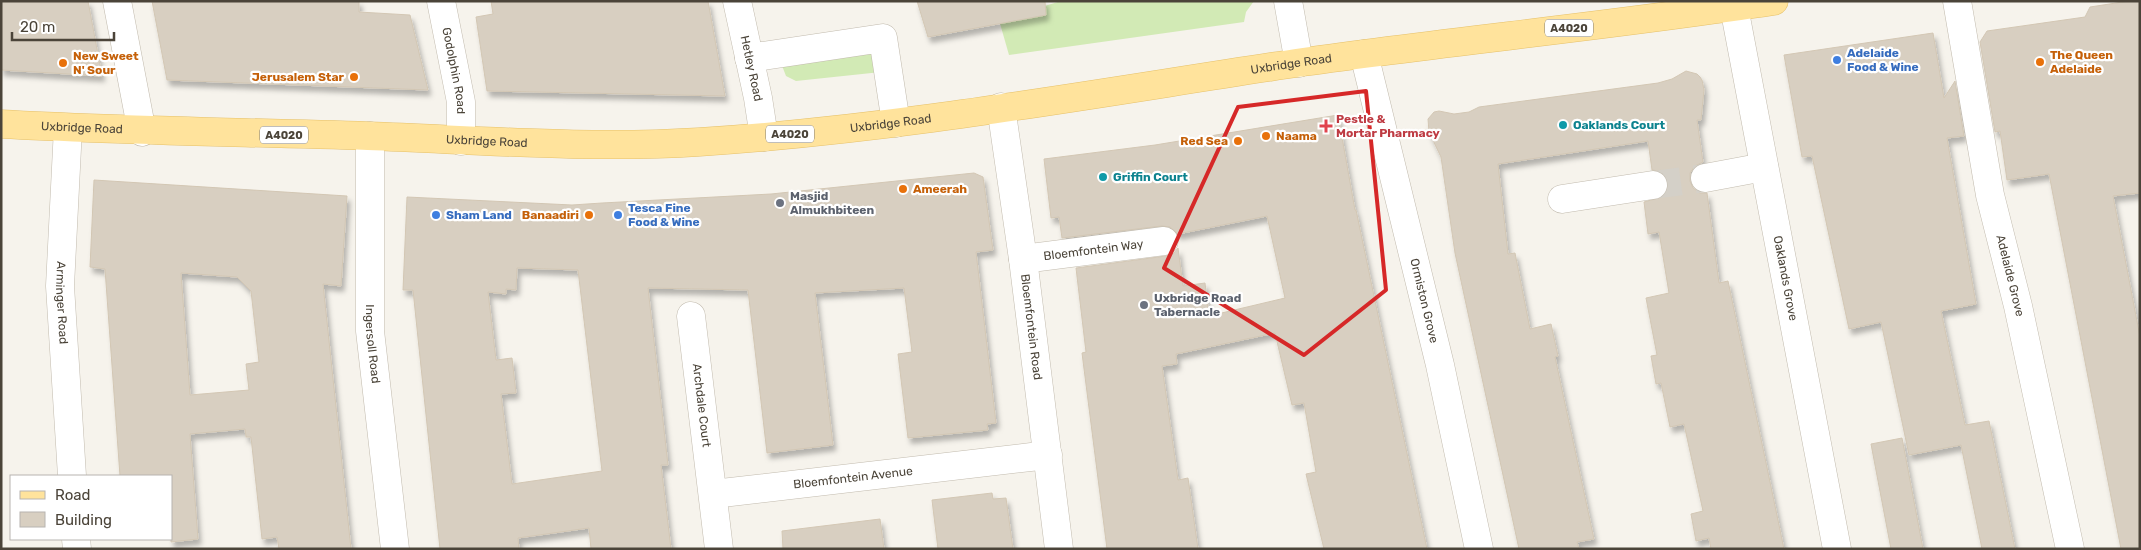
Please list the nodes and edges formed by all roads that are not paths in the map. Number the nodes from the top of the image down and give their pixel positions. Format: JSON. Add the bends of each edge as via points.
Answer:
{"nodes":[{"id":1,"x":117,"y":1,"type":"edge"},
{"id":2,"x":441,"y":1,"type":"edge"},
{"id":3,"x":737,"y":1,"type":"edge"},
{"id":4,"x":1288,"y":1,"type":"edge"},
{"id":5,"x":1774,"y":1,"type":"edge"},
{"id":6,"x":1957,"y":1,"type":"edge"},
{"id":7,"x":1734,"y":7,"type":"junction"},
{"id":8,"x":1364,"y":54,"type":"junction"},
{"id":9,"x":749,"y":58,"type":"junction"},
{"id":10,"x":1299,"y":63,"type":"junction"},
{"id":11,"x":1001,"y":108,"type":"junction"},
{"id":12,"x":896,"y":123,"type":"junction"},
{"id":13,"x":1,"y":124,"type":"edge"},
{"id":14,"x":68,"y":128,"type":"junction"},
{"id":15,"x":142,"y":132,"type":"junction"},
{"id":16,"x":370,"y":136,"type":"junction"},
{"id":17,"x":764,"y":137,"type":"junction"},
{"id":18,"x":461,"y":141,"type":"junction"},
{"id":19,"x":1764,"y":167,"type":"junction"},
{"id":20,"x":1705,"y":178,"type":"tunnel mouth"},
{"id":21,"x":1654,"y":185,"type":"tunnel mouth"},
{"id":22,"x":1562,"y":200,"type":"dead end"},
{"id":23,"x":1164,"y":241,"type":"dead end"},
{"id":24,"x":1024,"y":259,"type":"junction"},
{"id":25,"x":691,"y":316,"type":"dead end"},
{"id":26,"x":1048,"y":455,"type":"junction"},
{"id":27,"x":72,"y":475,"type":"edge"},
{"id":28,"x":713,"y":494,"type":"junction"},
{"id":29,"x":395,"y":549,"type":"edge"},
{"id":30,"x":719,"y":549,"type":"edge"},
{"id":31,"x":1059,"y":549,"type":"edge"},
{"id":32,"x":1479,"y":549,"type":"edge"},
{"id":33,"x":1837,"y":549,"type":"edge"},
{"id":34,"x":2070,"y":549,"type":"edge"}],
"edges":[{"from":1,"to":15,"type":"street"},
{"from":2,"to":18,"type":"street","name":"Godolphin Road","via":[[461,102]]},
{"from":3,"to":9,"type":"street","name":"Hetley Road"},
{"from":4,"to":10,"type":"street"},
{"from":5,"to":7,"type":"main road","name":"Uxbridge Road","number":"A4020"},
{"from":6,"to":34,"type":"street","name":"Adelaide Grove","via":[[1990,195],[2018,306]]},
{"from":7,"to":8,"type":"main road","name":"Uxbridge Road","number":"A4020"},
{"from":7,"to":19,"type":"street","name":"Oaklands Grove"},
{"from":8,"to":10,"type":"main road","name":"Uxbridge Road","number":"A4020"},
{"from":8,"to":32,"type":"street","name":"Ormiston Grove","via":[[1440,365]]},
{"from":9,"to":12,"type":"street","via":[[883,38]]},
{"from":9,"to":17,"type":"street","name":"Hetley Road"},
{"from":10,"to":11,"type":"main road","name":"Uxbridge Road","number":"A4020"},
{"from":11,"to":12,"type":"main road","name":"Uxbridge Road","number":"A4020"},
{"from":11,"to":24,"type":"street","name":"Bloemfontein Road"},
{"from":12,"to":17,"type":"main road","name":"Uxbridge Road","number":"A4020"},
{"from":13,"to":14,"type":"main road","name":"Uxbridge Road","number":"A4020"},
{"from":14,"to":15,"type":"main road","name":"Uxbridge Road","number":"A4020"},
{"from":14,"to":27,"type":"street","name":"Arminger Road","via":[[60,286]]},
{"from":15,"to":16,"type":"main road","name":"Uxbridge Road","number":"A4020"},
{"from":16,"to":18,"type":"main road","name":"Uxbridge Road","number":"A4020"},
{"from":16,"to":29,"type":"street","name":"Ingersoll Road","via":[[370,332]]},
{"from":17,"to":18,"type":"main road","name":"Uxbridge Road","number":"A4020","via":[[631,145]]},
{"from":19,"to":20,"type":"street"},
{"from":19,"to":33,"type":"street","name":"Oaklands Grove"},
{"from":21,"to":22,"type":"street"},
{"from":23,"to":24,"type":"street","name":"Bloemfontein Way"},
{"from":24,"to":26,"type":"street","name":"Bloemfontein Road"},
{"from":25,"to":28,"type":"street","name":"Archdale Court"},
{"from":26,"to":28,"type":"street","name":"Bloemfontein Avenue"},
{"from":26,"to":31,"type":"street","name":"Bloemfontein Road"},
{"from":28,"to":30,"type":"street"}]}
